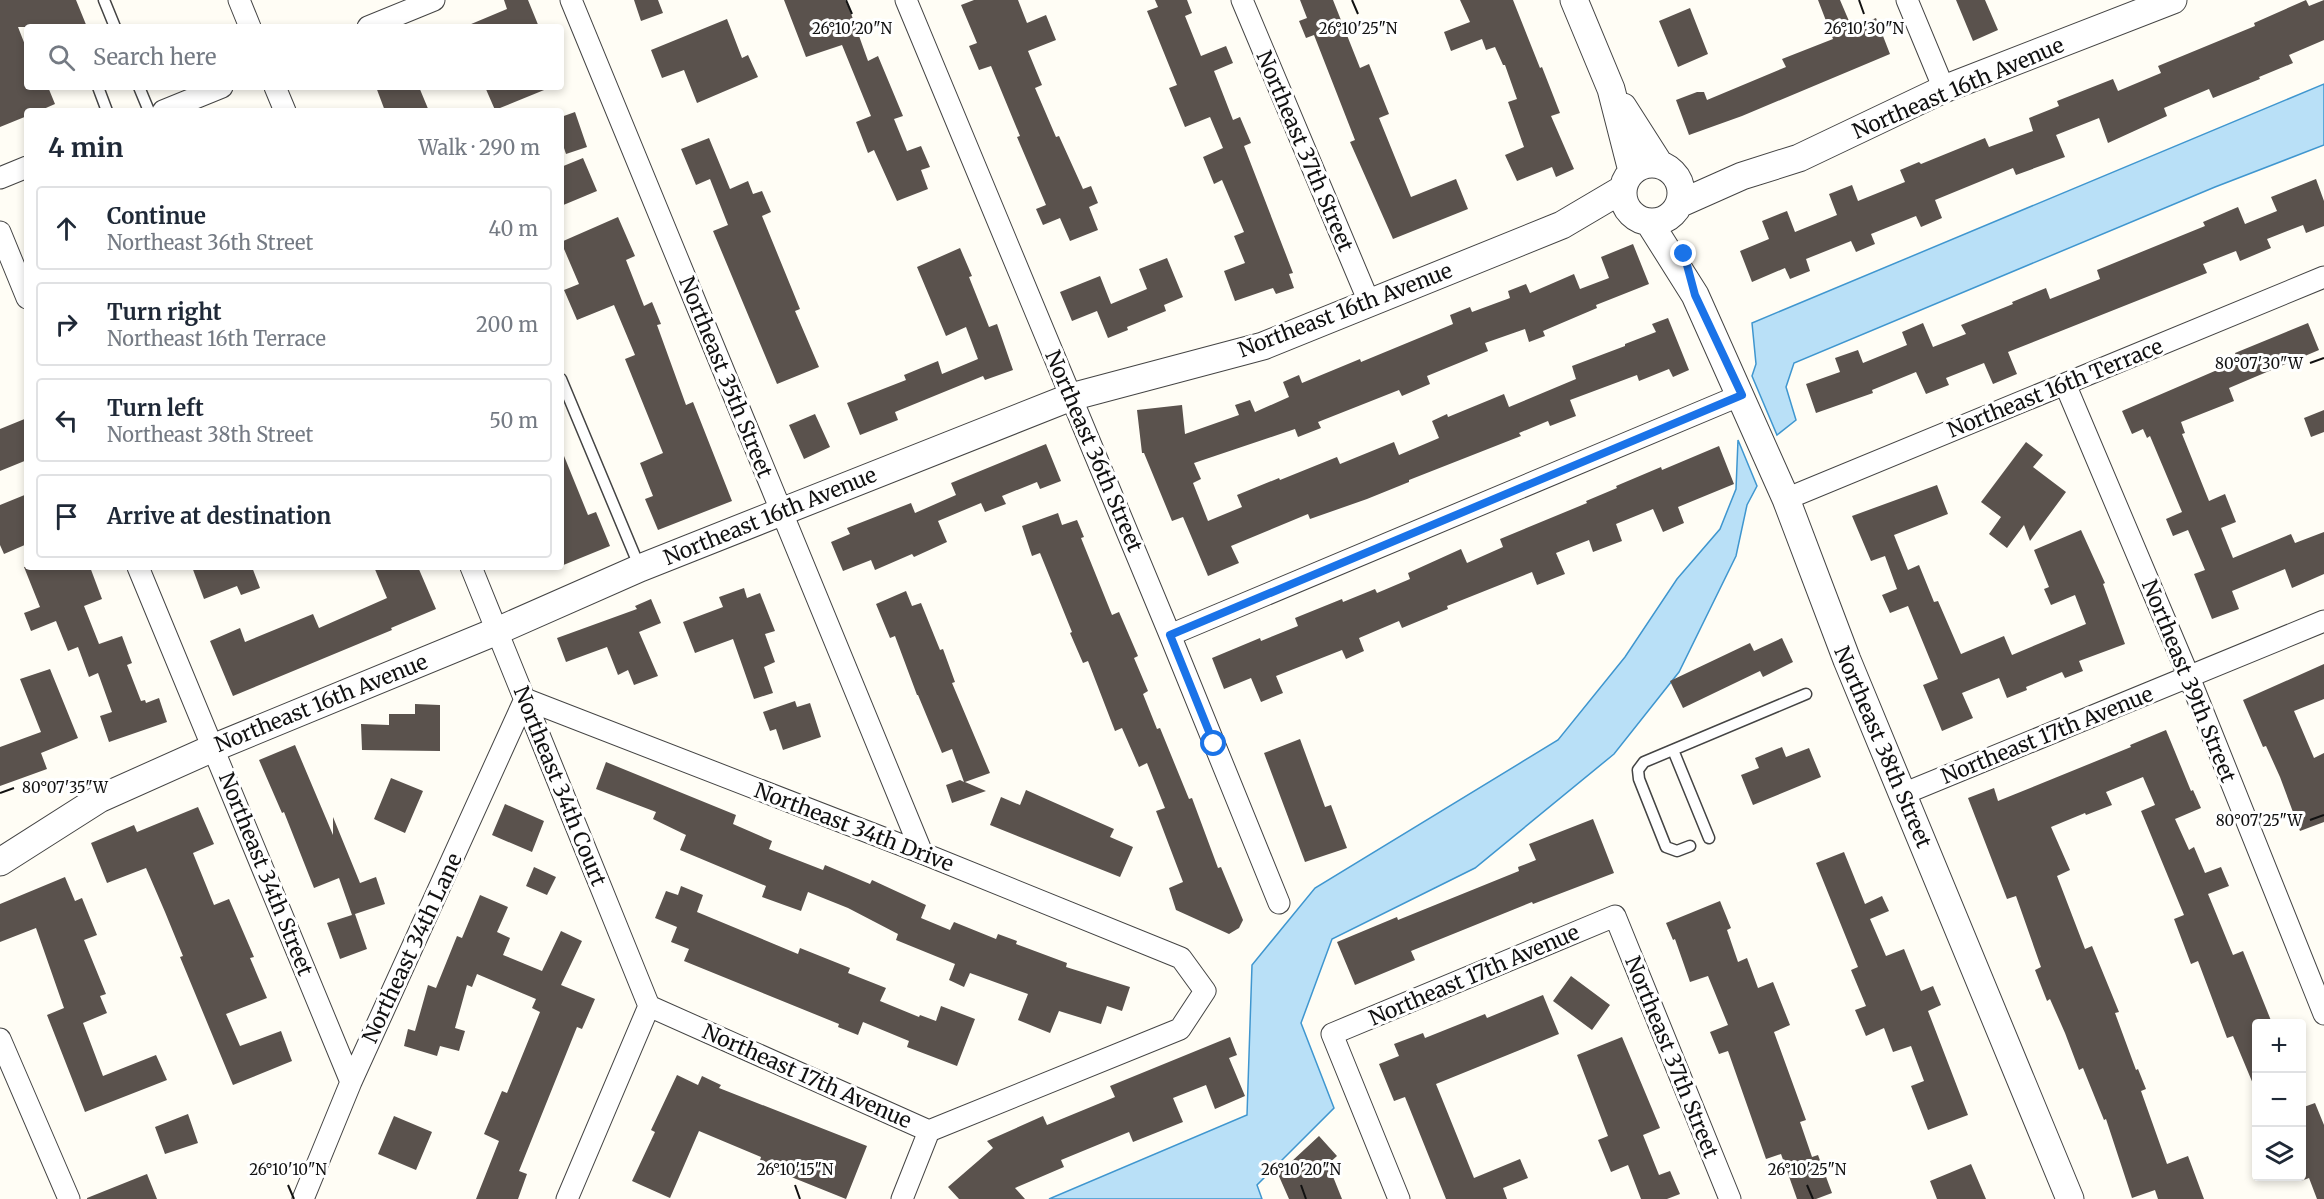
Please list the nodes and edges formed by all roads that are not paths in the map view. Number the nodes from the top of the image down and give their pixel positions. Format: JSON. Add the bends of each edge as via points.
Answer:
{"nodes":[{"id":1,"x":104,"y":0,"type":"edge"},
{"id":2,"x":239,"y":0,"type":"edge"},
{"id":3,"x":434,"y":0,"type":"edge"},
{"id":4,"x":571,"y":0,"type":"edge"},
{"id":5,"x":906,"y":0,"type":"edge"},
{"id":6,"x":1242,"y":0,"type":"edge"},
{"id":7,"x":1574,"y":0,"type":"edge"},
{"id":8,"x":1907,"y":0,"type":"edge"},
{"id":9,"x":2172,"y":0,"type":"edge"},
{"id":10,"x":114,"y":24,"type":"edge"},
{"id":11,"x":249,"y":24,"type":"edge"},
{"id":12,"x":375,"y":24,"type":"edge"},
{"id":13,"x":1611,"y":88,"type":"junction"},
{"id":14,"x":1944,"y":89,"type":"junction"},
{"id":15,"x":99,"y":90,"type":"edge"},
{"id":16,"x":141,"y":90,"type":"edge"},
{"id":17,"x":215,"y":90,"type":"edge"},
{"id":18,"x":276,"y":90,"type":"edge"},
{"id":19,"x":106,"y":108,"type":"edge"},
{"id":20,"x":148,"y":108,"type":"edge"},
{"id":21,"x":170,"y":108,"type":"edge"},
{"id":22,"x":284,"y":108,"type":"edge"},
{"id":23,"x":24,"y":168,"type":"edge"},
{"id":24,"x":1667,"y":171,"type":"junction"},
{"id":25,"x":1742,"y":176,"type":"junction"},
{"id":26,"x":0,"y":178,"type":"edge"},
{"id":27,"x":1627,"y":180,"type":"junction"},
{"id":28,"x":1676,"y":208,"type":"junction"},
{"id":29,"x":1640,"y":218,"type":"junction"},
{"id":30,"x":1562,"y":225,"type":"junction"},
{"id":31,"x":0,"y":232,"type":"edge"},
{"id":32,"x":2324,"y":277,"type":"edge"},
{"id":33,"x":24,"y":291,"type":"edge"},
{"id":34,"x":1695,"y":295,"type":"junction"},
{"id":35,"x":1369,"y":302,"type":"junction"},
{"id":36,"x":2065,"y":384,"type":"junction"},
{"id":37,"x":564,"y":386,"type":"edge"},
{"id":38,"x":1742,"y":395,"type":"junction"},
{"id":39,"x":1071,"y":397,"type":"junction"},
{"id":40,"x":1786,"y":499,"type":"junction"},
{"id":41,"x":781,"y":511,"type":"junction"},
{"id":42,"x":640,"y":568,"type":"junction"},
{"id":43,"x":139,"y":570,"type":"edge"},
{"id":44,"x":472,"y":570,"type":"edge"},
{"id":45,"x":2324,"y":621,"type":"edge"},
{"id":46,"x":497,"y":631,"type":"junction"},
{"id":47,"x":1170,"y":635,"type":"junction"},
{"id":48,"x":2189,"y":677,"type":"junction"},
{"id":49,"x":1806,"y":694,"type":"dead end"},
{"id":50,"x":525,"y":699,"type":"junction"},
{"id":51,"x":213,"y":748,"type":"junction"},
{"id":52,"x":1673,"y":750,"type":"junction"},
{"id":53,"x":1903,"y":794,"type":"junction"},
{"id":54,"x":1710,"y":838,"type":"dead end"},
{"id":55,"x":1690,"y":846,"type":"dead end"},
{"id":56,"x":922,"y":854,"type":"junction"},
{"id":57,"x":0,"y":862,"type":"edge"},
{"id":58,"x":1279,"y":903,"type":"dead end"},
{"id":59,"x":1615,"y":916,"type":"joint"},
{"id":60,"x":1181,"y":958,"type":"joint"},
{"id":61,"x":649,"y":1006,"type":"junction"},
{"id":62,"x":2324,"y":1014,"type":"edge"},
{"id":63,"x":0,"y":1039,"type":"edge"},
{"id":64,"x":351,"y":1082,"type":"junction"},
{"id":65,"x":929,"y":1131,"type":"junction"},
{"id":66,"x":69,"y":1199,"type":"edge"},
{"id":67,"x":303,"y":1199,"type":"edge"},
{"id":68,"x":567,"y":1199,"type":"edge"},
{"id":69,"x":902,"y":1199,"type":"edge"},
{"id":70,"x":1399,"y":1199,"type":"edge"},
{"id":71,"x":1730,"y":1199,"type":"edge"},
{"id":72,"x":2070,"y":1199,"type":"edge"}],
"edges":[{"from":1,"to":10,"type":"lane"},
{"from":2,"to":11,"type":"street"},
{"from":3,"to":12,"type":"street"},
{"from":4,"to":41,"type":"street","name":"Northeast 35th Street"},
{"from":5,"to":39,"type":"street","name":"Northeast 36th Street"},
{"from":6,"to":35,"type":"street","name":"Northeast 37th Street"},
{"from":7,"to":13,"type":"street"},
{"from":8,"to":14,"type":"street"},
{"from":9,"to":14,"type":"street","name":"Northeast 16th Avenue"},
{"from":13,"to":24,"type":"street"},
{"from":13,"to":27,"type":"street"},
{"from":14,"to":25,"type":"street","name":"Northeast 16th Avenue","via":[[1799,158]]},
{"from":15,"to":19,"type":"lane"},
{"from":16,"to":20,"type":"lane"},
{"from":17,"to":21,"type":"street"},
{"from":18,"to":22,"type":"street"},
{"from":23,"to":26,"type":"street"},
{"from":24,"to":25,"type":"street","name":"Northeast 16th Avenue"},
{"from":24,"to":27,"type":"street","via":[[1650,164]]},
{"from":24,"to":28,"type":"street","via":[[1681,195]]},
{"from":25,"to":28,"type":"street","name":"Northeast 16th Avenue"},
{"from":27,"to":29,"type":"street","via":[[1623,198]]},
{"from":27,"to":30,"type":"street","name":"Northeast 16th Avenue"},
{"from":28,"to":29,"type":"street","via":[[1667,218]]},
{"from":28,"to":34,"type":"street","name":"Northeast 38th Street"},
{"from":29,"to":30,"type":"street","name":"Northeast 16th Avenue"},
{"from":29,"to":34,"type":"street","name":"Northeast 38th Street"},
{"from":30,"to":35,"type":"street","name":"Northeast 16th Avenue"},
{"from":31,"to":33,"type":"street"},
{"from":32,"to":36,"type":"street","name":"Northeast 16th Terrace"},
{"from":34,"to":38,"type":"street","name":"Northeast 38th Street"},
{"from":35,"to":39,"type":"street","name":"Northeast 16th Avenue","via":[[1263,346]]},
{"from":36,"to":40,"type":"street","name":"Northeast 16th Terrace"},
{"from":36,"to":48,"type":"street","name":"Northeast 39th Street"},
{"from":37,"to":42,"type":"lane"},
{"from":38,"to":40,"type":"street","name":"Northeast 38th Street"},
{"from":38,"to":47,"type":"street"},
{"from":39,"to":41,"type":"street","name":"Northeast 16th Avenue"},
{"from":39,"to":47,"type":"street","name":"Northeast 36th Street"},
{"from":40,"to":53,"type":"street","name":"Northeast 38th Street","via":[[1846,660]]},
{"from":41,"to":42,"type":"street","name":"Northeast 16th Avenue"},
{"from":41,"to":56,"type":"street","name":"Northeast 35th Street"},
{"from":42,"to":46,"type":"street","name":"Northeast 16th Avenue"},
{"from":43,"to":51,"type":"street","name":"Northeast 34th Street"},
{"from":44,"to":46,"type":"street","name":"Northeast 34th Court"},
{"from":45,"to":48,"type":"street","name":"Northeast 17th Avenue"},
{"from":46,"to":50,"type":"street","name":"Northeast 34th Court"},
{"from":46,"to":51,"type":"street","name":"Northeast 16th Avenue"},
{"from":47,"to":58,"type":"street","name":"Northeast 36th Street"},
{"from":48,"to":53,"type":"street","name":"Northeast 17th Avenue"},
{"from":48,"to":62,"type":"street","name":"Northeast 39th Street"},
{"from":49,"to":52,"type":"lane"},
{"from":50,"to":56,"type":"street","name":"Northeast 34th Drive"},
{"from":50,"to":61,"type":"street","name":"Northeast 34th Court"},
{"from":50,"to":64,"type":"street","name":"Northeast 34th Lane"},
{"from":51,"to":57,"type":"street","name":"Northeast 16th Avenue","via":[[99,799]]},
{"from":51,"to":64,"type":"street","name":"Northeast 34th Street"},
{"from":52,"to":54,"type":"lane"},
{"from":52,"to":55,"type":"lane","via":[[1644,762],[1638,770],[1639,779],[1666,847],[1677,851]]},
{"from":53,"to":72,"type":"street","name":"Northeast 38th Street"},
{"from":56,"to":60,"type":"street","name":"Northeast 34th Drive"},
{"from":59,"to":70,"type":"street","name":"Northeast 17th Avenue","via":[[1332,1034]]},
{"from":59,"to":71,"type":"street","name":"Northeast 37th Street"},
{"from":60,"to":65,"type":"street","name":"Northeast 17th Avenue","via":[[1205,991],[1180,1029]]},
{"from":61,"to":65,"type":"street","name":"Northeast 17th Avenue"},
{"from":61,"to":68,"type":"street"},
{"from":63,"to":66,"type":"street"},
{"from":64,"to":67,"type":"street","name":"Northeast 34th Lane"},
{"from":65,"to":69,"type":"street"}]}
